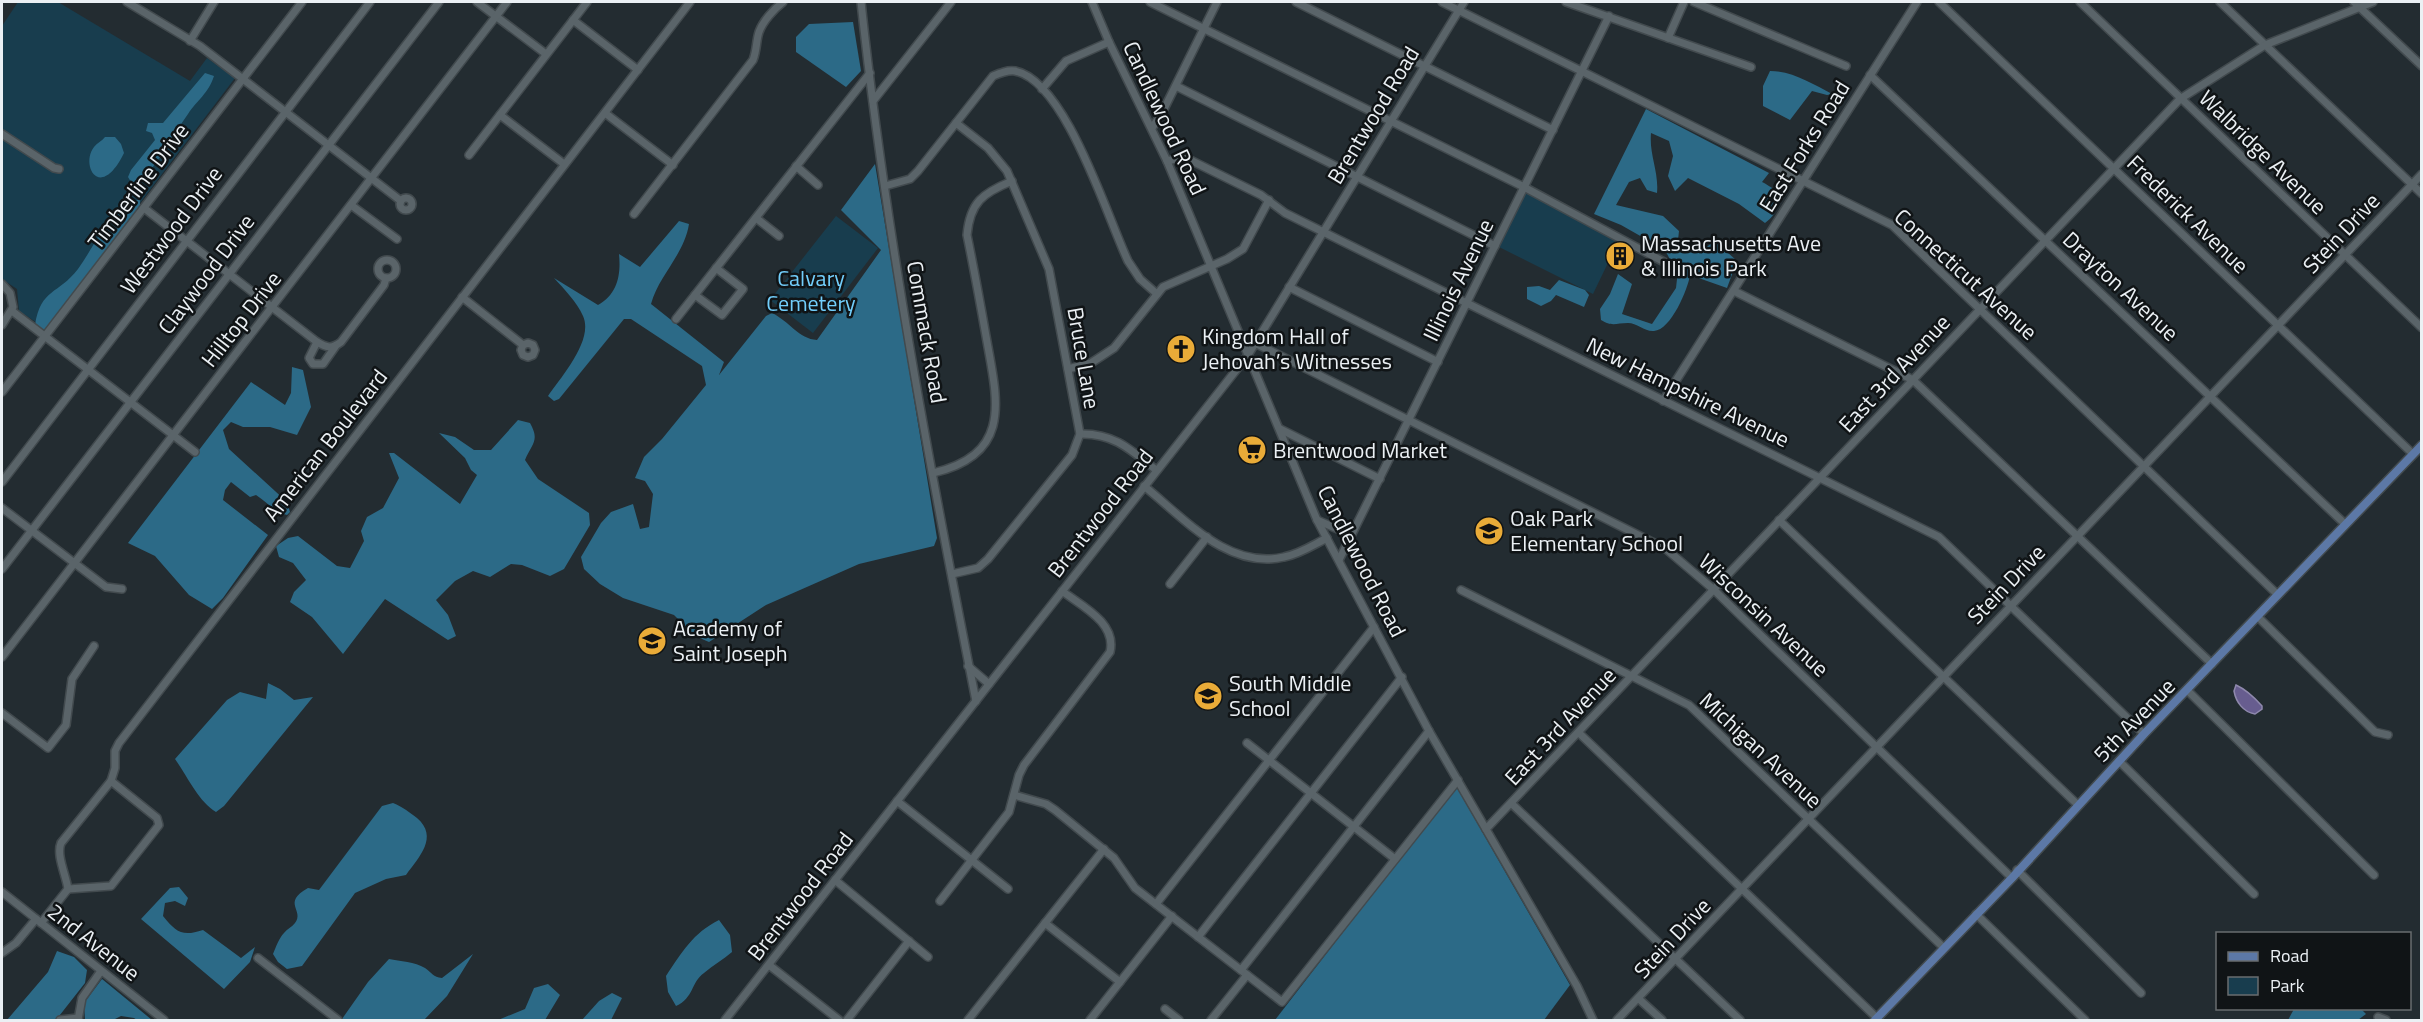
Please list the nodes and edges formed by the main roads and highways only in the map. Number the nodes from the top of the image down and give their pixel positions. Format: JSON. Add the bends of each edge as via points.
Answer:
{"nodes":[{"id":1,"x":2421,"y":445,"type":"edge"},
{"id":2,"x":1876,"y":1019,"type":"edge"}],
"edges":[{"from":1,"to":2,"type":"main road","name":"5th Avenue"}]}
